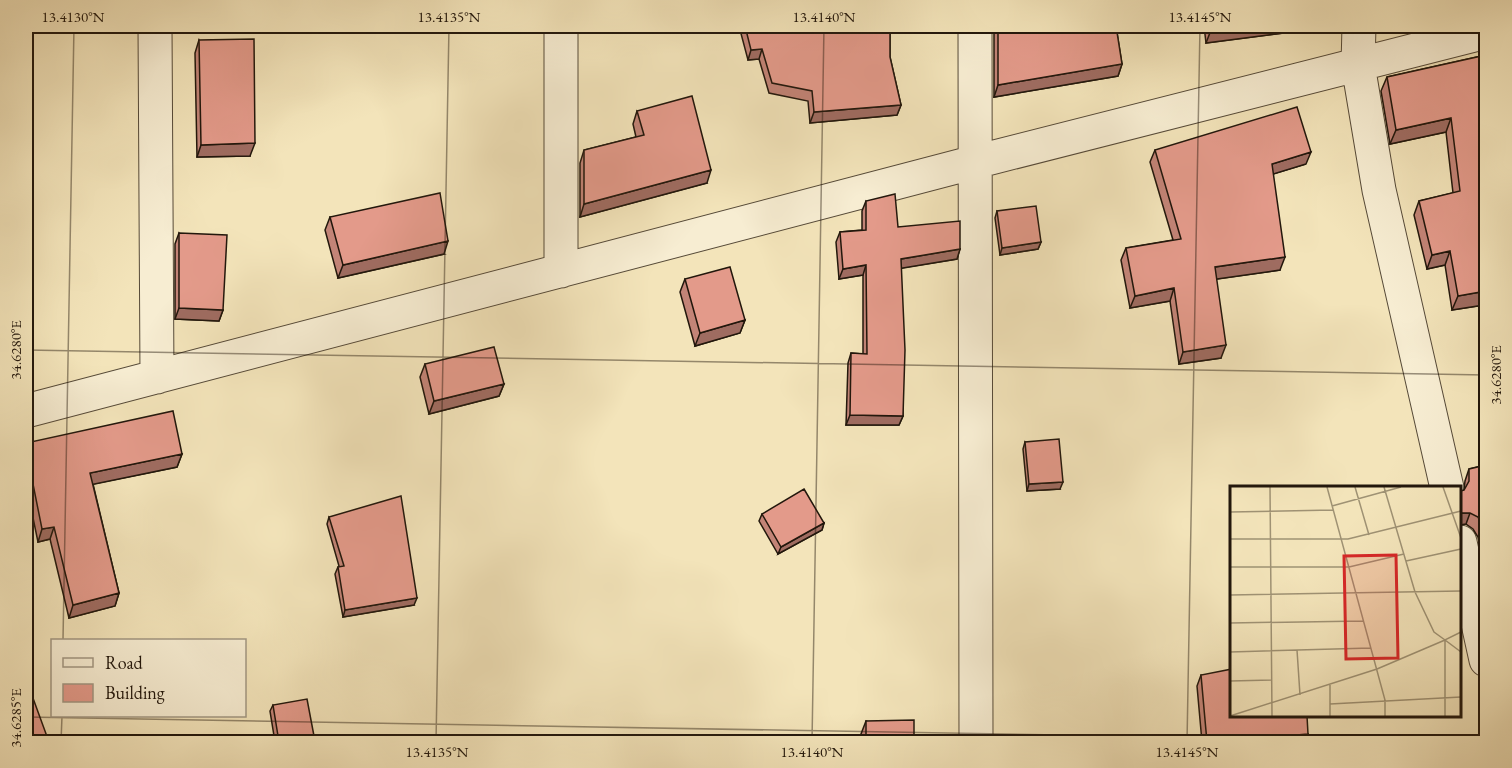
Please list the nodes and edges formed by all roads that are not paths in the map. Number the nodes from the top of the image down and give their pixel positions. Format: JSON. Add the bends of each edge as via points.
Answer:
{"nodes":[{"id":1,"x":155,"y":26,"type":"edge"},
{"id":2,"x":561,"y":26,"type":"edge"},
{"id":3,"x":975,"y":26,"type":"edge"},
{"id":4,"x":1359,"y":26,"type":"edge"},
{"id":5,"x":1486,"y":32,"type":"edge"},
{"id":6,"x":1358,"y":64,"type":"junction"},
{"id":7,"x":975,"y":162,"type":"junction"},
{"id":8,"x":561,"y":271,"type":"junction"},
{"id":9,"x":157,"y":376,"type":"junction"},
{"id":10,"x":26,"y":411,"type":"edge"},
{"id":11,"x":1447,"y":486,"type":"edge"},
{"id":12,"x":1461,"y":547,"type":"edge"},
{"id":13,"x":1486,"y":660,"type":"edge"},
{"id":14,"x":976,"y":742,"type":"edge"}],
"edges":[{"from":1,"to":9,"type":"street"},
{"from":2,"to":8,"type":"street"},
{"from":3,"to":7,"type":"street"},
{"from":4,"to":6,"type":"street"},
{"from":5,"to":6,"type":"street"},
{"from":6,"to":7,"type":"street"},
{"from":6,"to":11,"type":"street","via":[[1379,190]]},
{"from":7,"to":8,"type":"street"},
{"from":7,"to":14,"type":"street"},
{"from":8,"to":9,"type":"street"},
{"from":9,"to":10,"type":"street"},
{"from":12,"to":13,"type":"street"}]}
